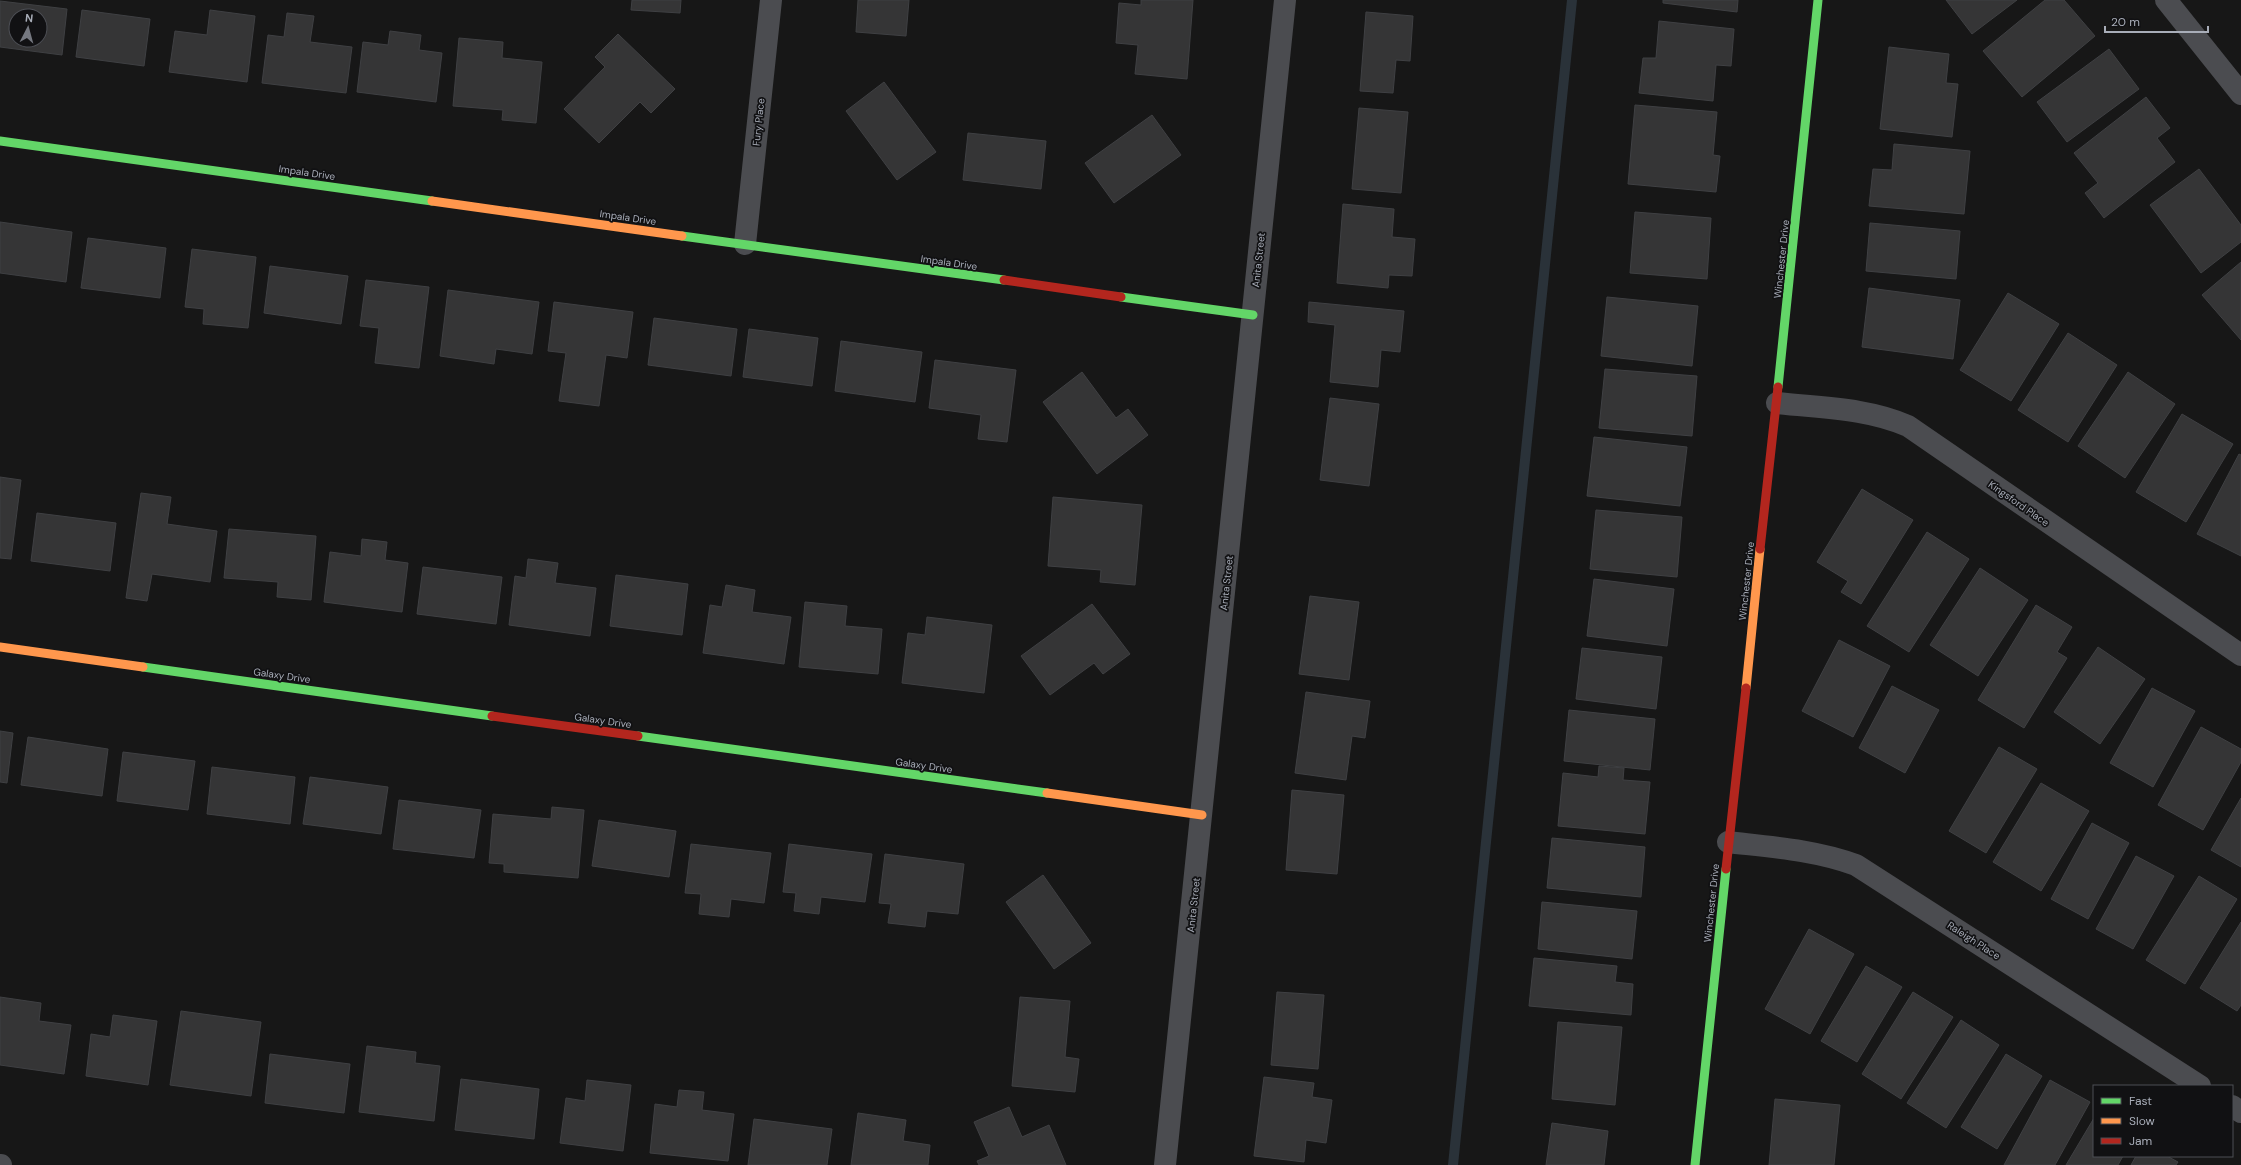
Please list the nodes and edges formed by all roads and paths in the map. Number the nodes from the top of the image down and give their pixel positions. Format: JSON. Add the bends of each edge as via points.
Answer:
{"nodes":[{"id":1,"x":771,"y":0,"type":"edge"},
{"id":2,"x":1285,"y":0,"type":"edge"},
{"id":3,"x":1818,"y":0,"type":"edge"},
{"id":4,"x":2166,"y":0,"type":"edge"},
{"id":5,"x":2241,"y":94,"type":"edge"},
{"id":6,"x":0,"y":141,"type":"edge"},
{"id":7,"x":745,"y":244,"type":"junction"},
{"id":8,"x":1253,"y":316,"type":"junction"},
{"id":9,"x":1777,"y":403,"type":"junction"},
{"id":10,"x":0,"y":647,"type":"edge"},
{"id":11,"x":2241,"y":655,"type":"edge"},
{"id":12,"x":1202,"y":815,"type":"junction"},
{"id":13,"x":1728,"y":842,"type":"junction"},
{"id":14,"x":2198,"y":1085,"type":"edge"},
{"id":15,"x":1165,"y":1165,"type":"edge"},
{"id":16,"x":1695,"y":1165,"type":"edge"}],
"edges":[{"from":1,"to":7,"type":"street","name":"Fury Place"},
{"from":2,"to":8,"type":"street","name":"Anita Street"},
{"from":3,"to":9,"type":"street","name":"Winchester Drive"},
{"from":4,"to":5,"type":"street"},
{"from":6,"to":7,"type":"street","name":"Impala Drive"},
{"from":7,"to":8,"type":"street","name":"Impala Drive"},
{"from":8,"to":12,"type":"street","name":"Anita Street"},
{"from":9,"to":11,"type":"street","name":"Kingsford Place","via":[[1861,412],[1888,417],[1908,426]]},
{"from":9,"to":13,"type":"street","name":"Winchester Drive"},
{"from":10,"to":12,"type":"street","name":"Galaxy Drive"},
{"from":12,"to":15,"type":"street","name":"Anita Street"},
{"from":13,"to":14,"type":"street","name":"Raleigh Place","via":[[1803,851],[1856,864]]},
{"from":13,"to":16,"type":"street","name":"Winchester Drive"}]}
